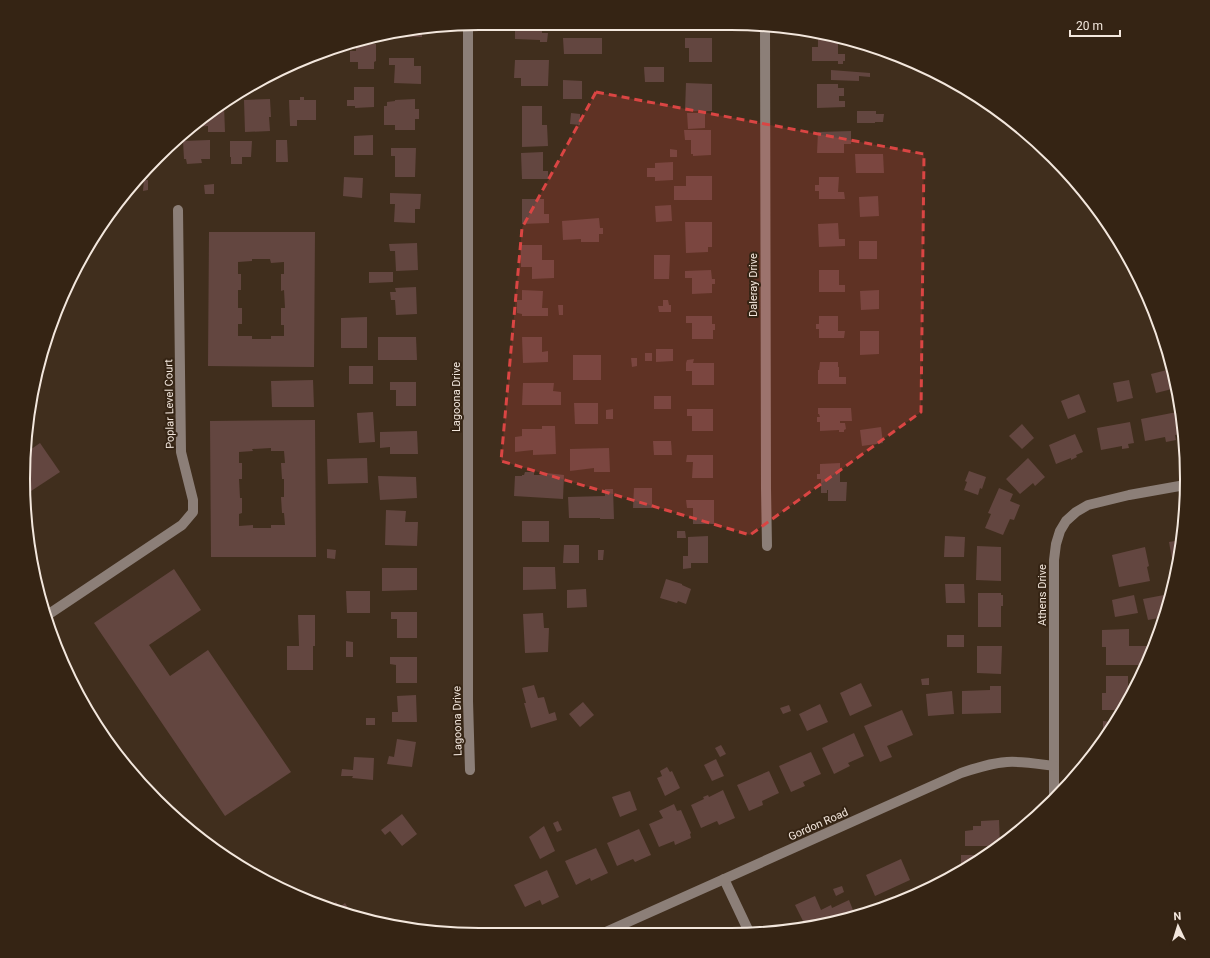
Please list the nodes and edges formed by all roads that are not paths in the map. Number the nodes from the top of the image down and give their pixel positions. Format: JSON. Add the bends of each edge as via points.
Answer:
{"nodes":[{"id":1,"x":468,"y":30,"type":"edge"},
{"id":2,"x":765,"y":32,"type":"edge"},
{"id":3,"x":178,"y":210,"type":"dead end"},
{"id":4,"x":1180,"y":486,"type":"edge"},
{"id":5,"x":767,"y":546,"type":"dead end"},
{"id":6,"x":51,"y":613,"type":"edge"},
{"id":7,"x":1054,"y":766,"type":"junction"},
{"id":8,"x":470,"y":770,"type":"dead end"},
{"id":9,"x":1054,"y":790,"type":"edge"},
{"id":10,"x":724,"y":879,"type":"junction"},
{"id":11,"x":747,"y":927,"type":"edge"},
{"id":12,"x":615,"y":928,"type":"edge"}],
"edges":[{"from":1,"to":8,"type":"street","name":"Lagoona Drive"},
{"from":2,"to":5,"type":"street","name":"Daleray Drive"},
{"from":3,"to":6,"type":"street","name":"Poplar Level Court","via":[[181,452],[193,500],[193,512],[182,525]]},
{"from":4,"to":7,"type":"street","name":"Athens Drive","via":[[1088,505],[1076,512],[1060,532],[1054,560]]},
{"from":7,"to":9,"type":"street","name":"Athens Drive"},
{"from":7,"to":10,"type":"street","name":"Gordon Road","via":[[1006,762],[961,773]]},
{"from":10,"to":11,"type":"street"},
{"from":10,"to":12,"type":"street","name":"Gordon Road"}]}
